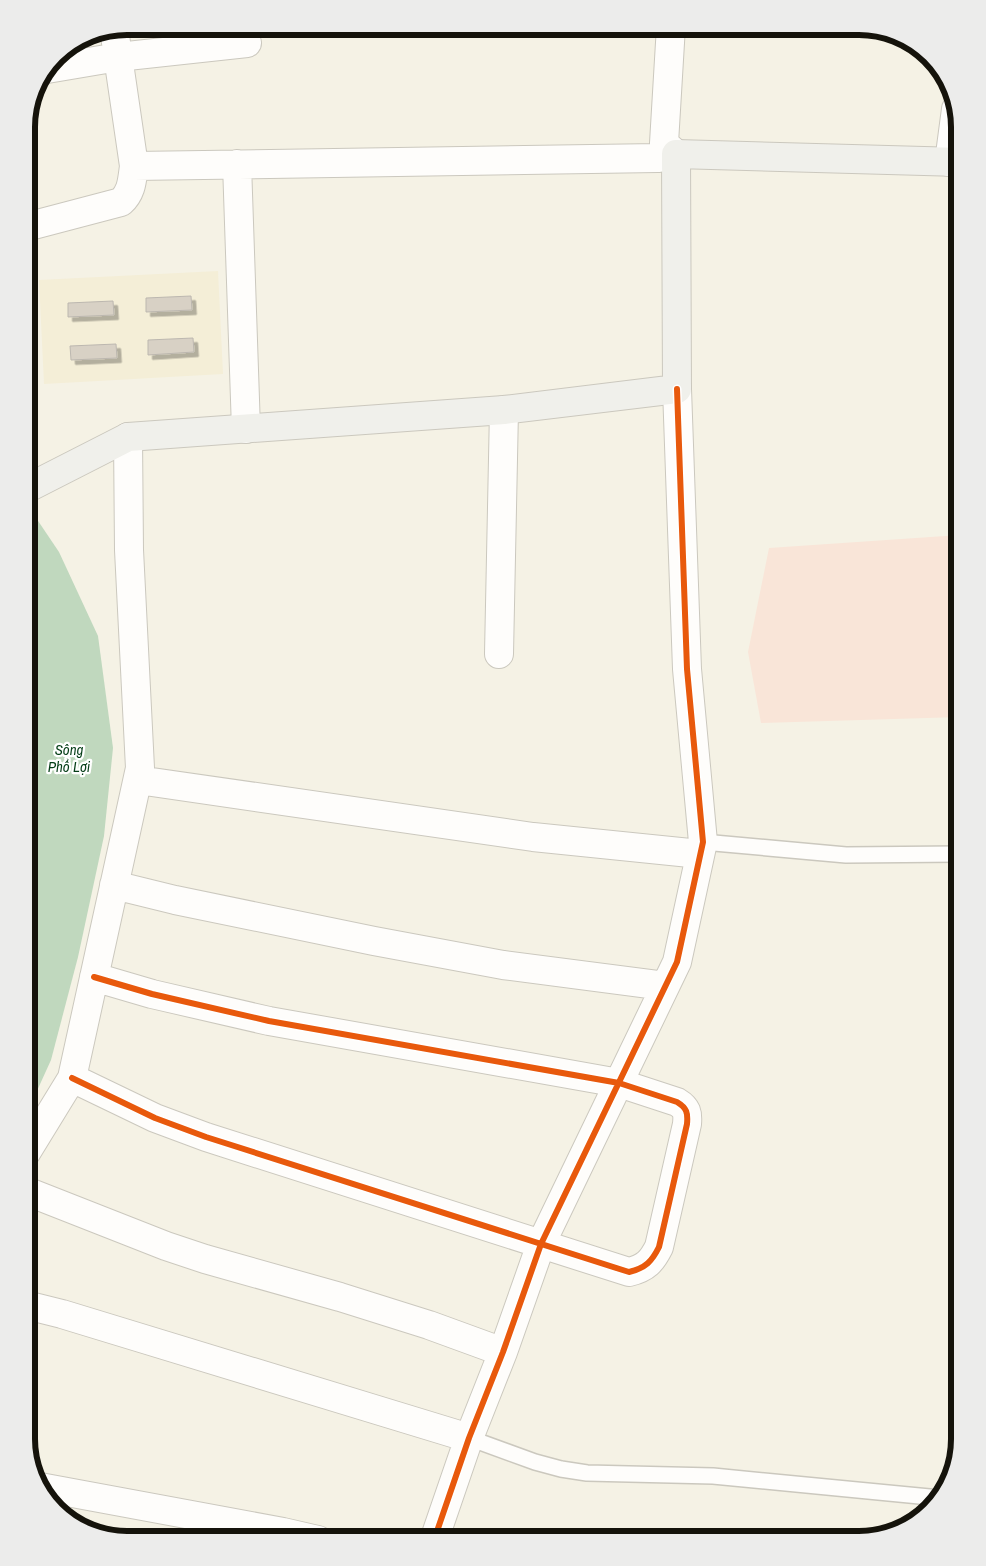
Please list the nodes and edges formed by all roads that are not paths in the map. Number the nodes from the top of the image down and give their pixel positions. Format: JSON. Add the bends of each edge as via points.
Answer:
{"nodes":[{"id":1,"x":670,"y":35,"type":"edge"},
{"id":2,"x":115,"y":36,"type":"edge"},
{"id":3,"x":247,"y":43,"type":"dead end"},
{"id":4,"x":118,"y":57,"type":"junction"},
{"id":5,"x":57,"y":67,"type":"edge"},
{"id":6,"x":676,"y":154,"type":"junction"},
{"id":7,"x":951,"y":162,"type":"edge"},
{"id":8,"x":237,"y":164,"type":"junction"},
{"id":9,"x":134,"y":166,"type":"junction"},
{"id":10,"x":35,"y":225,"type":"edge"},
{"id":11,"x":677,"y":389,"type":"junction"},
{"id":12,"x":504,"y":410,"type":"junction"},
{"id":13,"x":246,"y":429,"type":"junction"},
{"id":14,"x":128,"y":437,"type":"junction"},
{"id":15,"x":35,"y":484,"type":"edge"},
{"id":16,"x":499,"y":654,"type":"dead end"},
{"id":17,"x":138,"y":780,"type":"junction"},
{"id":18,"x":701,"y":848,"type":"junction"},
{"id":19,"x":951,"y":854,"type":"edge"},
{"id":20,"x":114,"y":885,"type":"junction"},
{"id":21,"x":94,"y":977,"type":"junction"},
{"id":22,"x":665,"y":986,"type":"junction"},
{"id":23,"x":72,"y":1078,"type":"junction"},
{"id":24,"x":619,"y":1083,"type":"junction"},
{"id":25,"x":35,"y":1138,"type":"edge"},
{"id":26,"x":35,"y":1195,"type":"edge"},
{"id":27,"x":541,"y":1244,"type":"junction"},
{"id":28,"x":35,"y":1307,"type":"edge"},
{"id":29,"x":503,"y":1352,"type":"junction"},
{"id":30,"x":469,"y":1438,"type":"junction"},
{"id":31,"x":49,"y":1489,"type":"edge"},
{"id":32,"x":930,"y":1497,"type":"edge"},
{"id":33,"x":278,"y":1531,"type":"edge"},
{"id":34,"x":437,"y":1531,"type":"edge"}],
"edges":[{"from":1,"to":6,"type":"street","via":[[664,143]]},
{"from":2,"to":4,"type":"street"},
{"from":3,"to":4,"type":"street"},
{"from":4,"to":5,"type":"street"},
{"from":4,"to":9,"type":"street"},
{"from":6,"to":7,"type":"main road"},
{"from":6,"to":8,"type":"street","via":[[658,158]]},
{"from":6,"to":11,"type":"main road"},
{"from":8,"to":9,"type":"street"},
{"from":8,"to":13,"type":"street"},
{"from":9,"to":10,"type":"street","via":[[132,187],[120,202]]},
{"from":11,"to":12,"type":"main road"},
{"from":11,"to":18,"type":"street","via":[[687,669]]},
{"from":12,"to":13,"type":"main road"},
{"from":12,"to":16,"type":"street"},
{"from":13,"to":14,"type":"main road"},
{"from":14,"to":15,"type":"main road"},
{"from":14,"to":17,"type":"street"},
{"from":17,"to":18,"type":"street","via":[[533,837]]},
{"from":17,"to":20,"type":"street"},
{"from":18,"to":19,"type":"lane","via":[[846,854]]},
{"from":18,"to":22,"type":"street","via":[[677,962]]},
{"from":20,"to":21,"type":"street"},
{"from":20,"to":22,"type":"street","via":[[213,908],[503,965]]},
{"from":21,"to":23,"type":"street"},
{"from":21,"to":24,"type":"street","via":[[269,1021]]},
{"from":22,"to":24,"type":"street"},
{"from":23,"to":25,"type":"street"},
{"from":23,"to":27,"type":"street","via":[[154,1118],[206,1137]]},
{"from":24,"to":27,"type":"street"},
{"from":24,"to":27,"type":"street","via":[[678,1102],[688,1114],[659,1247],[652,1261],[639,1270],[629,1272]]},
{"from":26,"to":29,"type":"street","via":[[166,1246],[428,1324]]},
{"from":27,"to":29,"type":"street"},
{"from":28,"to":30,"type":"street"},
{"from":29,"to":30,"type":"street"},
{"from":30,"to":32,"type":"lane","via":[[535,1462],[588,1473],[713,1476]]},
{"from":30,"to":34,"type":"street"},
{"from":31,"to":33,"type":"street"}]}
